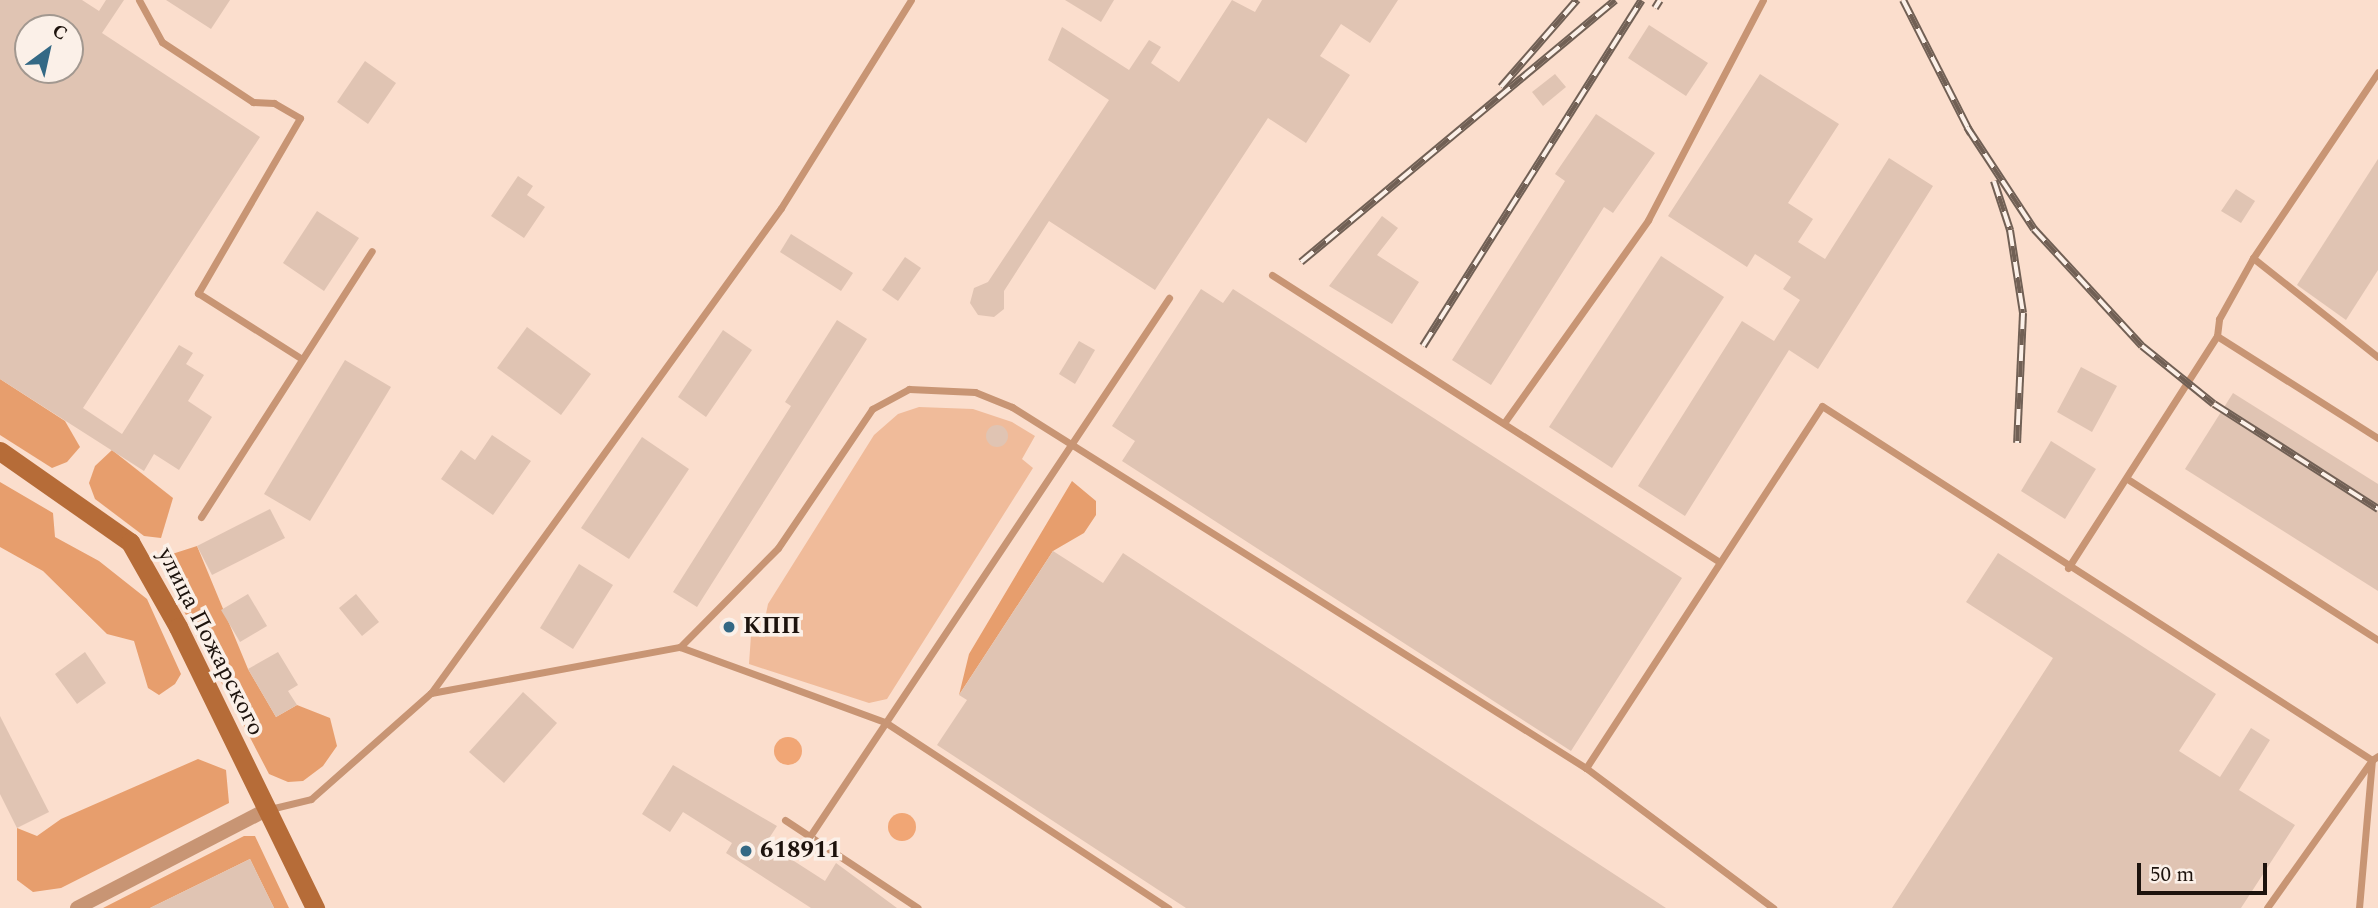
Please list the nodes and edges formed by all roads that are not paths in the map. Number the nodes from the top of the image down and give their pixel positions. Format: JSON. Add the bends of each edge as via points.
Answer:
{"nodes":[{"id":1,"x":139,"y":0,"type":"edge"},
{"id":2,"x":911,"y":0,"type":"edge"},
{"id":3,"x":1763,"y":0,"type":"edge"},
{"id":4,"x":2378,"y":72,"type":"edge"},
{"id":5,"x":372,"y":251,"type":"dead end"},
{"id":6,"x":2253,"y":258,"type":"junction"},
{"id":7,"x":1272,"y":275,"type":"dead end"},
{"id":8,"x":1169,"y":298,"type":"dead end"},
{"id":9,"x":2217,"y":335,"type":"junction"},
{"id":10,"x":2378,"y":356,"type":"edge"},
{"id":11,"x":302,"y":359,"type":"junction"},
{"id":12,"x":1504,"y":423,"type":"junction"},
{"id":13,"x":2378,"y":438,"type":"edge"},
{"id":14,"x":1068,"y":442,"type":"junction"},
{"id":15,"x":0,"y":451,"type":"edge"},
{"id":16,"x":2129,"y":480,"type":"junction"},
{"id":17,"x":201,"y":517,"type":"dead end"},
{"id":18,"x":1718,"y":561,"type":"junction"},
{"id":19,"x":2068,"y":568,"type":"junction"},
{"id":20,"x":2378,"y":640,"type":"edge"},
{"id":21,"x":680,"y":647,"type":"junction"},
{"id":22,"x":431,"y":694,"type":"junction"},
{"id":23,"x":885,"y":722,"type":"junction"},
{"id":24,"x":2375,"y":758,"type":"edge"},
{"id":25,"x":1586,"y":768,"type":"junction"},
{"id":26,"x":268,"y":809,"type":"junction"},
{"id":27,"x":785,"y":820,"type":"dead end"},
{"id":28,"x":810,"y":836,"type":"junction"},
{"id":29,"x":77,"y":908,"type":"edge"},
{"id":30,"x":315,"y":908,"type":"edge"},
{"id":31,"x":918,"y":908,"type":"edge"},
{"id":32,"x":1168,"y":908,"type":"edge"},
{"id":33,"x":1773,"y":908,"type":"edge"},
{"id":34,"x":2267,"y":908,"type":"edge"},
{"id":35,"x":2359,"y":908,"type":"edge"}],
"edges":[{"from":1,"to":11,"type":"lane","via":[[162,42],[253,102],[274,103],[300,118],[198,293]]},
{"from":2,"to":22,"type":"lane","via":[[781,208]]},
{"from":3,"to":12,"type":"lane","via":[[1648,220]]},
{"from":4,"to":6,"type":"lane"},
{"from":5,"to":11,"type":"lane"},
{"from":6,"to":9,"type":"lane","via":[[2219,319]]},
{"from":6,"to":10,"type":"lane"},
{"from":7,"to":12,"type":"lane"},
{"from":8,"to":14,"type":"lane"},
{"from":9,"to":13,"type":"lane"},
{"from":9,"to":16,"type":"lane"},
{"from":11,"to":17,"type":"lane"},
{"from":12,"to":18,"type":"lane"},
{"from":14,"to":21,"type":"lane","via":[[1012,407],[975,392],[923,388],[881,401],[861,421],[778,548]]},
{"from":14,"to":23,"type":"lane"},
{"from":14,"to":25,"type":"lane"},
{"from":15,"to":26,"type":"street","name":"улица Пожарского","via":[[130,542]]},
{"from":16,"to":19,"type":"lane"},
{"from":16,"to":20,"type":"lane"},
{"from":18,"to":19,"type":"lane","via":[[1822,407]]},
{"from":18,"to":25,"type":"lane"},
{"from":19,"to":24,"type":"lane"},
{"from":21,"to":22,"type":"lane"},
{"from":21,"to":23,"type":"lane"},
{"from":22,"to":26,"type":"lane","via":[[311,799]]},
{"from":23,"to":28,"type":"lane"},
{"from":23,"to":32,"type":"lane"},
{"from":24,"to":34,"type":"lane"},
{"from":24,"to":35,"type":"lane"},
{"from":25,"to":33,"type":"lane"},
{"from":26,"to":29,"type":"street"},
{"from":26,"to":30,"type":"street","name":"улица Пожарского"},
{"from":27,"to":28,"type":"lane"},
{"from":28,"to":31,"type":"lane"}]}
